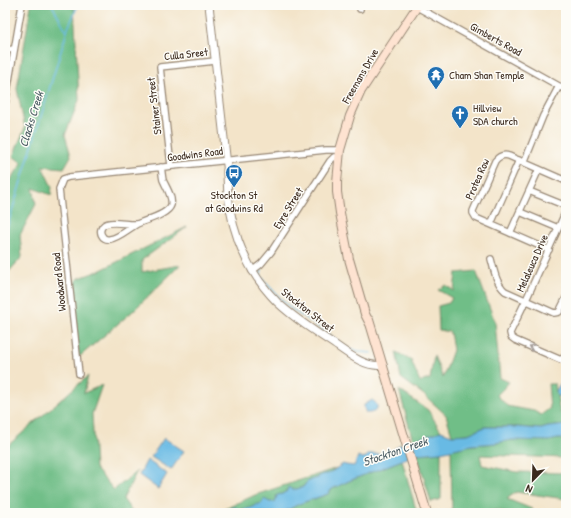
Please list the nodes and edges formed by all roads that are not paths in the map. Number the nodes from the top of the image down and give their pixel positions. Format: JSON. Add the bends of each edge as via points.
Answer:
{"nodes":[{"id":1,"x":22,"y":5,"type":"edge"},
{"id":2,"x":209,"y":5,"type":"edge"},
{"id":3,"x":417,"y":6,"type":"edge"},
{"id":4,"x":14,"y":49,"type":"junction"},
{"id":5,"x":5,"y":50,"type":"edge"},
{"id":6,"x":215,"y":61,"type":"junction"},
{"id":7,"x":160,"y":67,"type":"joint"},
{"id":8,"x":559,"y":86,"type":"junction"},
{"id":9,"x":566,"y":90,"type":"edge"},
{"id":10,"x":5,"y":104,"type":"edge"},
{"id":11,"x":340,"y":153,"type":"junction"},
{"id":12,"x":226,"y":160,"type":"junction"},
{"id":13,"x":521,"y":161,"type":"junction"},
{"id":14,"x":171,"y":166,"type":"junction"},
{"id":15,"x":161,"y":168,"type":"junction"},
{"id":16,"x":539,"y":169,"type":"junction"},
{"id":17,"x":566,"y":181,"type":"edge"},
{"id":18,"x":59,"y":189,"type":"joint"},
{"id":19,"x":529,"y":191,"type":"junction"},
{"id":20,"x":566,"y":206,"type":"edge"},
{"id":21,"x":520,"y":212,"type":"junction"},
{"id":22,"x":565,"y":215,"type":"edge"},
{"id":23,"x":137,"y":224,"type":"junction"},
{"id":24,"x":491,"y":224,"type":"junction"},
{"id":25,"x":558,"y":228,"type":"junction"},
{"id":26,"x":510,"y":233,"type":"junction"},
{"id":27,"x":549,"y":250,"type":"junction"},
{"id":28,"x":491,"y":259,"type":"dead end"},
{"id":29,"x":252,"y":271,"type":"junction"},
{"id":30,"x":566,"y":298,"type":"edge"},
{"id":31,"x":526,"y":300,"type":"junction"},
{"id":32,"x":566,"y":355,"type":"edge"},
{"id":33,"x":383,"y":365,"type":"junction"},
{"id":34,"x":79,"y":374,"type":"dead end"},
{"id":35,"x":427,"y":513,"type":"edge"}],
"edges":[{"from":1,"to":4,"type":"street"},
{"from":2,"to":6,"type":"street","name":"Stockton Street"},
{"from":3,"to":8,"type":"street","name":"Gimberts Road"},
{"from":3,"to":11,"type":"main road","name":"Freemans Drive","via":[[362,91],[350,116]]},
{"from":4,"to":5,"type":"street"},
{"from":4,"to":10,"type":"street"},
{"from":6,"to":7,"type":"street","name":"Culla Sreet"},
{"from":6,"to":12,"type":"street","name":"Stockton Street"},
{"from":7,"to":14,"type":"street","name":"Stainer Street"},
{"from":8,"to":9,"type":"street","name":"Gimberts Road"},
{"from":8,"to":13,"type":"street"},
{"from":11,"to":12,"type":"street","name":"Goodwins Road","via":[[326,150]]},
{"from":11,"to":29,"type":"street","name":"Eyre Street","via":[[330,160],[271,252]]},
{"from":11,"to":33,"type":"main road","name":"Freemans Drive","via":[[337,187],[349,259]]},
{"from":12,"to":14,"type":"street","name":"Goodwins Road"},
{"from":12,"to":29,"type":"street","name":"Stockton Street","via":[[241,247]]},
{"from":13,"to":16,"type":"street"},
{"from":13,"to":24,"type":"street"},
{"from":13,"to":24,"type":"street","name":"Protea Row","via":[[506,155],[495,161],[473,211],[476,218]]},
{"from":14,"to":15,"type":"street","name":"Goodwins Road"},
{"from":15,"to":18,"type":"street","name":"Goodwins Road","via":[[69,177],[63,179]]},
{"from":15,"to":23,"type":"street","via":[[171,205],[162,214]]},
{"from":16,"to":17,"type":"street"},
{"from":16,"to":19,"type":"street"},
{"from":18,"to":34,"type":"street","name":"Woodward Road"},
{"from":19,"to":20,"type":"street"},
{"from":19,"to":21,"type":"street"},
{"from":21,"to":25,"type":"street"},
{"from":21,"to":26,"type":"street"},
{"from":22,"to":25,"type":"street","name":"Melaleuca Drive"},
{"from":23,"to":23,"type":"street","via":[[110,239],[104,238],[101,233],[104,225]]},
{"from":24,"to":26,"type":"street"},
{"from":25,"to":27,"type":"street","name":"Melaleuca Drive"},
{"from":26,"to":27,"type":"street"},
{"from":27,"to":31,"type":"street","name":"Melaleuca Drive"},
{"from":28,"to":31,"type":"street","via":[[496,278],[503,289]]},
{"from":29,"to":33,"type":"street","name":"Stockton Street","via":[[278,303],[304,323],[360,360]]},
{"from":30,"to":31,"type":"street","via":[[557,313]]},
{"from":32,"to":31,"type":"street","name":"Melaleuca Drive","one_way":true,"via":[[560,360],[511,337],[510,333]]},
{"from":33,"to":35,"type":"main road","name":"Freemans Drive"}]}
